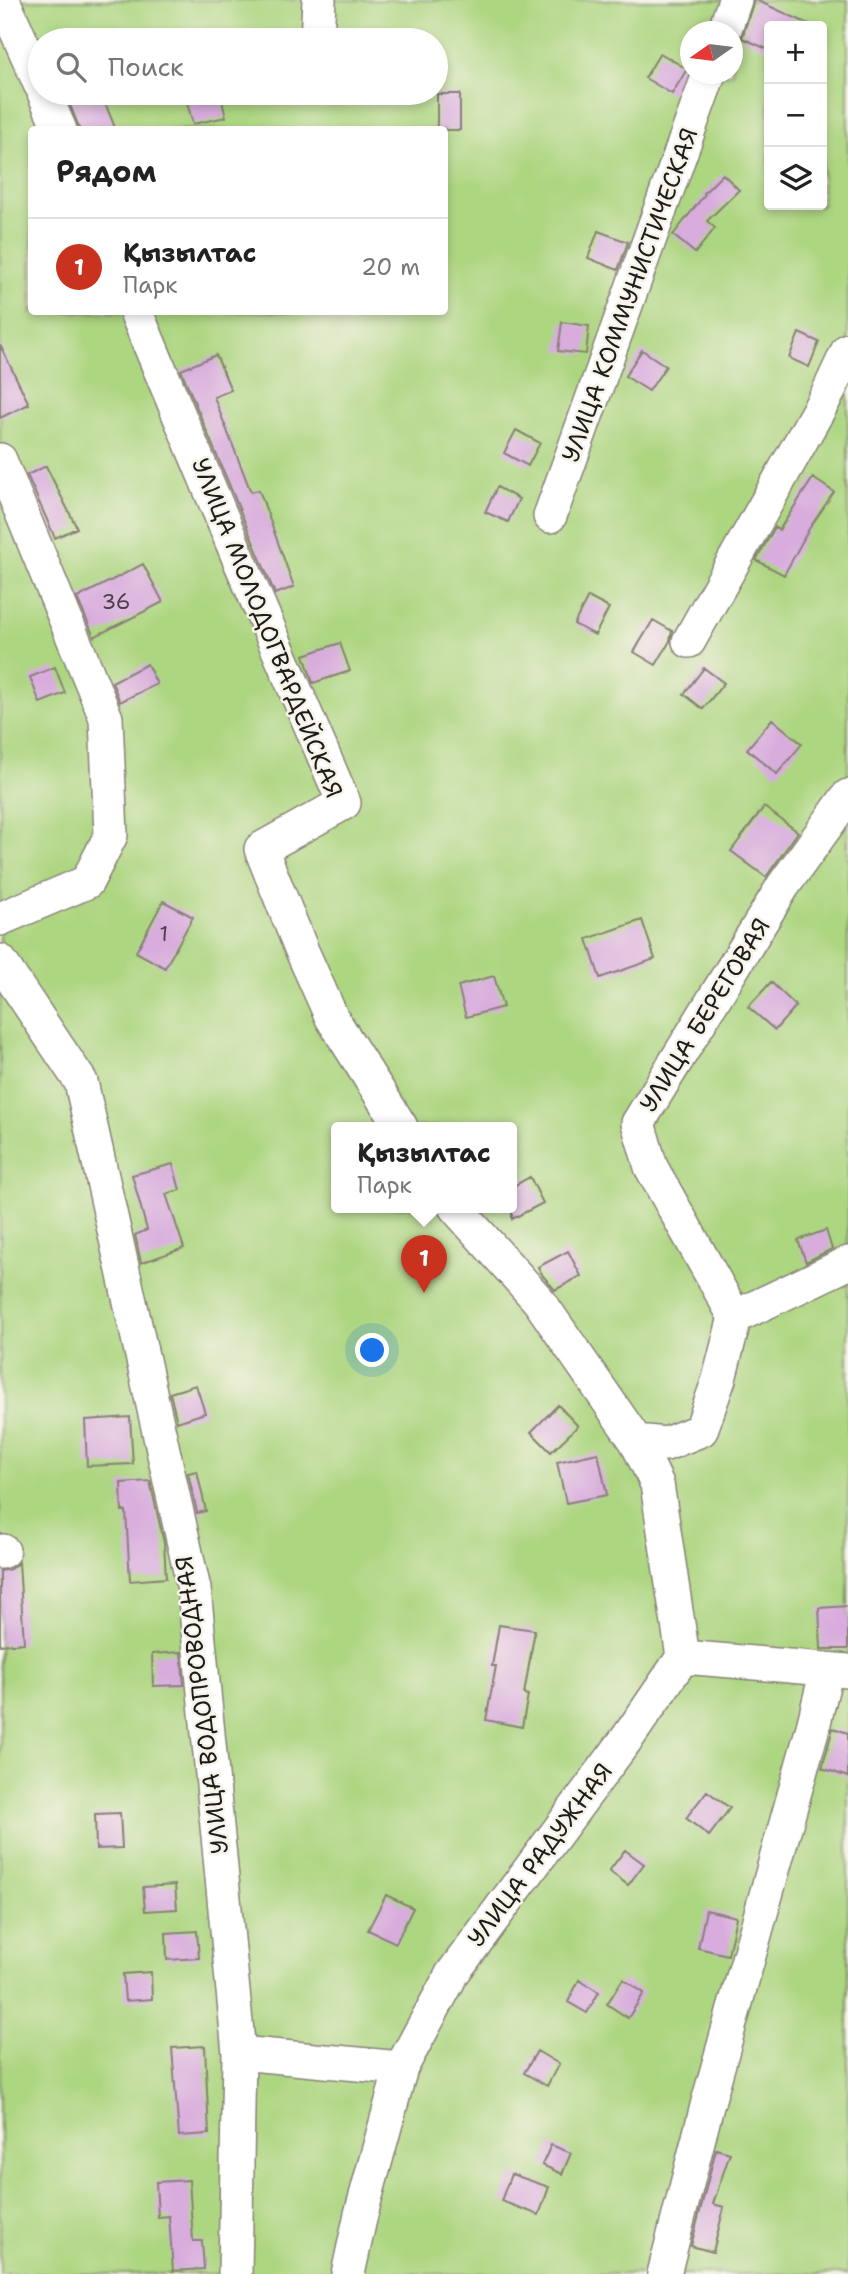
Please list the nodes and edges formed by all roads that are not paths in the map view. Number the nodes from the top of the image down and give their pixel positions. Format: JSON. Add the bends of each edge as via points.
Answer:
{"nodes":[{"id":1,"x":4,"y":0,"type":"edge"},
{"id":2,"x":319,"y":0,"type":"edge"},
{"id":3,"x":735,"y":0,"type":"edge"},
{"id":4,"x":728,"y":21,"type":"edge"},
{"id":5,"x":318,"y":28,"type":"edge"},
{"id":6,"x":28,"y":56,"type":"edge"},
{"id":7,"x":705,"y":84,"type":"edge"},
{"id":8,"x":49,"y":105,"type":"edge"},
{"id":9,"x":58,"y":126,"type":"edge"},
{"id":10,"x":137,"y":315,"type":"edge"},
{"id":11,"x":848,"y":350,"type":"edge"},
{"id":12,"x":0,"y":460,"type":"edge"},
{"id":13,"x":550,"y":516,"type":"dead end"},
{"id":14,"x":690,"y":641,"type":"dead end"},
{"id":15,"x":848,"y":796,"type":"edge"},
{"id":16,"x":0,"y":919,"type":"edge"},
{"id":17,"x":0,"y":961,"type":"edge"},
{"id":18,"x":398,"y":1122,"type":"edge"},
{"id":19,"x":460,"y":1213,"type":"edge"},
{"id":20,"x":848,"y":1263,"type":"edge"},
{"id":21,"x":735,"y":1317,"type":"junction"},
{"id":22,"x":636,"y":1441,"type":"junction"},
{"id":23,"x":683,"y":1657,"type":"junction"},
{"id":24,"x":838,"y":1670,"type":"edge"},
{"id":25,"x":239,"y":2053,"type":"junction"},
{"id":26,"x":401,"y":2068,"type":"junction"},
{"id":27,"x":235,"y":2274,"type":"edge"},
{"id":28,"x":348,"y":2274,"type":"edge"},
{"id":29,"x":664,"y":2274,"type":"edge"}],
"edges":[{"from":1,"to":6,"type":"street"},
{"from":2,"to":5,"type":"street"},
{"from":3,"to":4,"type":"street"},
{"from":7,"to":13,"type":"street","name":"УЛИЦА КОММУНИСТИЧЕСКАЯ"},
{"from":8,"to":9,"type":"street"},
{"from":10,"to":18,"type":"street","name":"УЛИЦА МОЛОДОГВАРДЕЙСКАЯ","via":[[344,803],[261,849],[332,1018]]},
{"from":11,"to":14,"type":"street"},
{"from":12,"to":16,"type":"street","via":[[106,718],[111,835],[87,883]]},
{"from":15,"to":21,"type":"street","name":"УЛИЦА БЕРЕГОВАЯ","via":[[783,886],[638,1123],[651,1167]]},
{"from":17,"to":25,"type":"street","name":"УЛИЦА ВОДОПРОВОДНАЯ","via":[[81,1082],[194,1589]]},
{"from":19,"to":22,"type":"street","via":[[539,1301]]},
{"from":20,"to":21,"type":"street"},
{"from":21,"to":22,"type":"street","via":[[701,1430],[666,1444]]},
{"from":22,"to":23,"type":"street","via":[[657,1484]]},
{"from":23,"to":24,"type":"street"},
{"from":23,"to":26,"type":"street","name":"УЛИЦА РАДУЖНАЯ","via":[[452,1973]]},
{"from":24,"to":29,"type":"street","via":[[813,1727]]},
{"from":25,"to":26,"type":"street"},
{"from":25,"to":27,"type":"street","name":"УЛИЦА ВОДОПРОВОДНАЯ"},
{"from":26,"to":28,"type":"street","name":"УЛИЦА РАДУЖНАЯ"}]}
